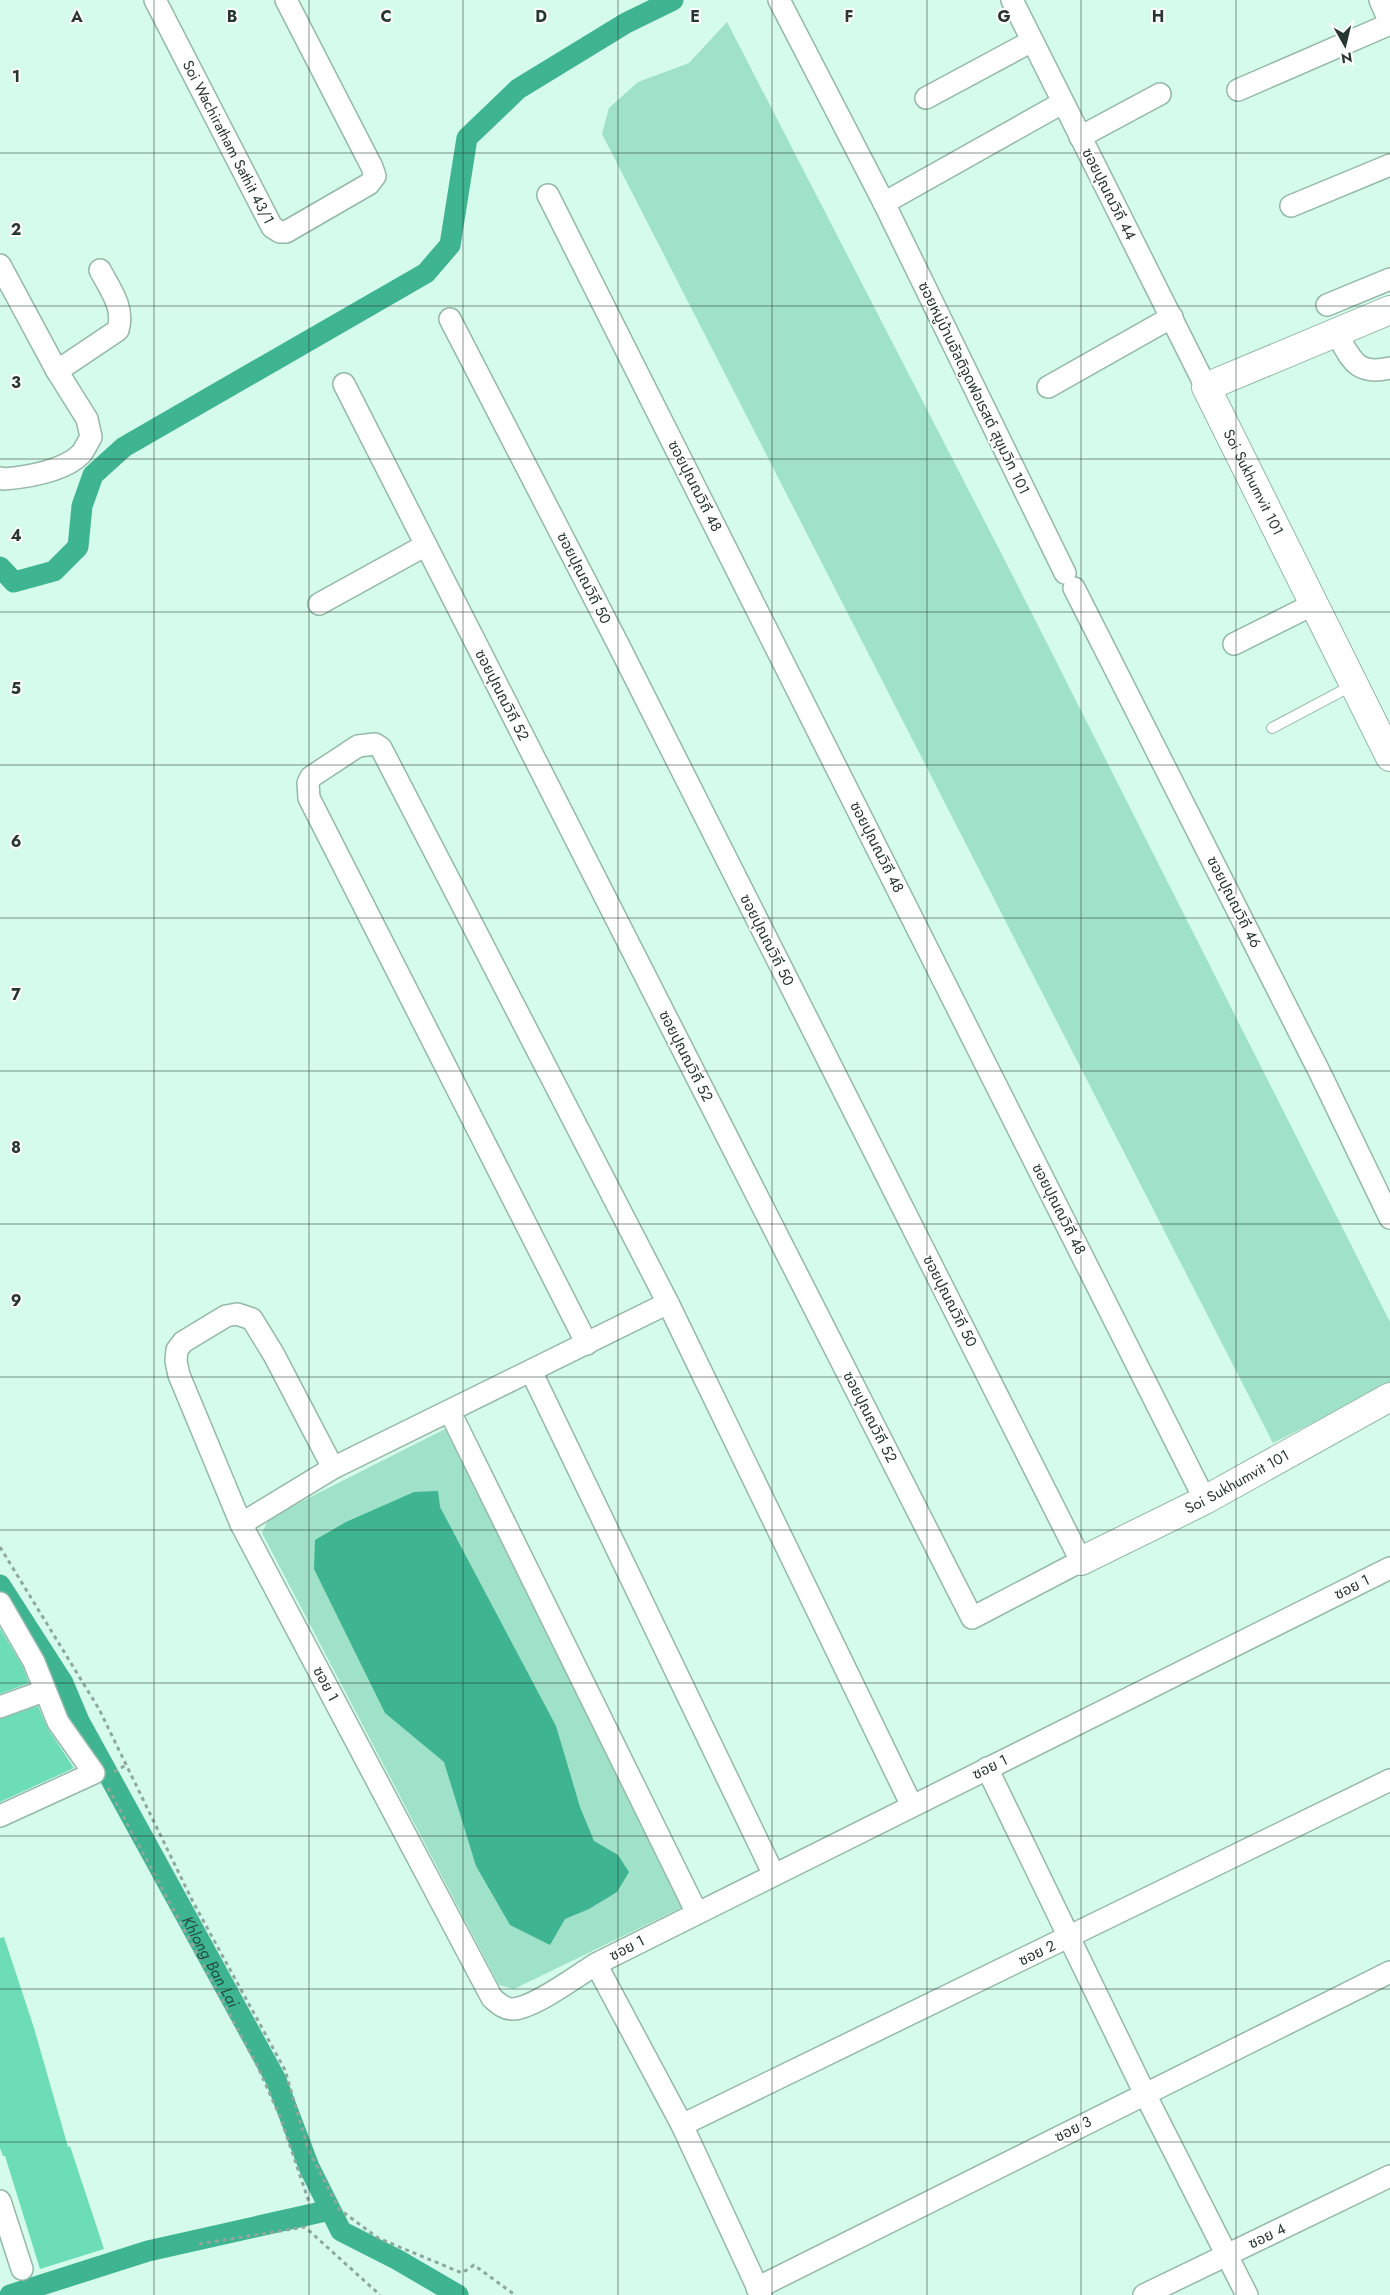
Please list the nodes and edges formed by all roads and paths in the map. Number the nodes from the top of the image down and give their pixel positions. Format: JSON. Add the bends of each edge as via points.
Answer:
{"nodes":[{"id":1,"x":154,"y":0,"type":"edge"},
{"id":2,"x":286,"y":0,"type":"edge"},
{"id":3,"x":779,"y":0,"type":"edge"},
{"id":4,"x":1012,"y":0,"type":"edge"},
{"id":5,"x":1380,"y":0,"type":"edge"},
{"id":6,"x":1390,"y":23,"type":"edge"},
{"id":7,"x":1032,"y":41,"type":"junction"},
{"id":8,"x":1238,"y":90,"type":"dead end"},
{"id":9,"x":1160,"y":94,"type":"dead end"},
{"id":10,"x":926,"y":98,"type":"dead end"},
{"id":11,"x":1062,"y":103,"type":"junction"},
{"id":12,"x":1080,"y":137,"type":"junction"},
{"id":13,"x":1390,"y":165,"type":"edge"},
{"id":14,"x":548,"y":195,"type":"dead end"},
{"id":15,"x":884,"y":203,"type":"junction"},
{"id":16,"x":1291,"y":206,"type":"dead end"},
{"id":17,"x":0,"y":265,"type":"edge"},
{"id":18,"x":100,"y":270,"type":"dead end"},
{"id":19,"x":1390,"y":279,"type":"edge"},
{"id":20,"x":1326,"y":305,"type":"dead end"},
{"id":21,"x":1390,"y":310,"type":"edge"},
{"id":22,"x":1172,"y":317,"type":"junction"},
{"id":23,"x":450,"y":319,"type":"dead end"},
{"id":24,"x":1336,"y":333,"type":"junction"},
{"id":25,"x":1390,"y":368,"type":"edge"},
{"id":26,"x":57,"y":371,"type":"junction"},
{"id":27,"x":344,"y":384,"type":"dead end"},
{"id":28,"x":1048,"y":387,"type":"dead end"},
{"id":29,"x":1206,"y":387,"type":"junction"},
{"id":30,"x":0,"y":478,"type":"edge"},
{"id":31,"x":426,"y":545,"type":"junction"},
{"id":32,"x":1069,"y":581,"type":"joint"},
{"id":33,"x":319,"y":604,"type":"dead end"},
{"id":34,"x":1314,"y":604,"type":"junction"},
{"id":35,"x":1234,"y":644,"type":"dead end"},
{"id":36,"x":1354,"y":685,"type":"junction"},
{"id":37,"x":1272,"y":728,"type":"dead end"},
{"id":38,"x":1390,"y":757,"type":"edge"},
{"id":39,"x":1390,"y":1218,"type":"edge"},
{"id":40,"x":668,"y":1303,"type":"junction"},
{"id":41,"x":587,"y":1344,"type":"junction"},
{"id":42,"x":531,"y":1371,"type":"junction"},
{"id":43,"x":1390,"y":1397,"type":"edge"},
{"id":44,"x":450,"y":1412,"type":"junction"},
{"id":45,"x":333,"y":1468,"type":"junction"},
{"id":46,"x":1206,"y":1500,"type":"junction"},
{"id":47,"x":241,"y":1524,"type":"junction"},
{"id":48,"x":0,"y":1547,"type":"edge"},
{"id":49,"x":1082,"y":1561,"type":"junction"},
{"id":50,"x":1390,"y":1568,"type":"edge"},
{"id":51,"x":0,"y":1603,"type":"edge"},
{"id":52,"x":44,"y":1691,"type":"junction"},
{"id":53,"x":0,"y":1706,"type":"edge"},
{"id":54,"x":126,"y":1765,"type":"junction"},
{"id":55,"x":988,"y":1768,"type":"junction"},
{"id":56,"x":120,"y":1769,"type":"dead end"},
{"id":57,"x":94,"y":1773,"type":"junction"},
{"id":58,"x":1390,"y":1780,"type":"edge"},
{"id":59,"x":912,"y":1806,"type":"junction"},
{"id":60,"x":0,"y":1816,"type":"edge"},
{"id":61,"x":774,"y":1875,"type":"junction"},
{"id":62,"x":697,"y":1913,"type":"junction"},
{"id":63,"x":1069,"y":1937,"type":"junction"},
{"id":64,"x":596,"y":1964,"type":"junction"},
{"id":65,"x":1390,"y":1972,"type":"edge"},
{"id":66,"x":1145,"y":2094,"type":"junction"},
{"id":67,"x":682,"y":2125,"type":"junction"},
{"id":68,"x":1390,"y":2176,"type":"edge"},
{"id":69,"x":0,"y":2201,"type":"edge"},
{"id":70,"x":310,"y":2206,"type":"dead end"},
{"id":71,"x":199,"y":2244,"type":"dead end"},
{"id":72,"x":1227,"y":2256,"type":"junction"},
{"id":73,"x":22,"y":2269,"type":"dead end"},
{"id":74,"x":759,"y":2291,"type":"edge"},
{"id":75,"x":380,"y":2295,"type":"edge"},
{"id":76,"x":515,"y":2295,"type":"edge"},
{"id":77,"x":1144,"y":2295,"type":"edge"},
{"id":78,"x":1247,"y":2295,"type":"edge"}],
"edges":[{"from":1,"to":2,"type":"street","name":"Soi Wachiratham Sathit 43/1","via":[[272,227],[280,232],[286,232],[329,208],[369,184],[375,176]]},
{"from":3,"to":15,"type":"street","name":"ซอยหมู่บ้านอัลติจูดฟอเรสต์ สุขุมวิท 101"},
{"from":4,"to":7,"type":"street","name":"ซอยปุณณวิถี 44"},
{"from":5,"to":6,"type":"street"},
{"from":6,"to":8,"type":"street"},
{"from":7,"to":10,"type":"street"},
{"from":7,"to":11,"type":"street","name":"ซอยปุณณวิถี 44"},
{"from":9,"to":12,"type":"street"},
{"from":11,"to":12,"type":"street","name":"ซอยปุณณวิถี 44"},
{"from":11,"to":15,"type":"street"},
{"from":12,"to":22,"type":"street","name":"ซอยปุณณวิถี 44"},
{"from":13,"to":16,"type":"street"},
{"from":14,"to":46,"type":"street","name":"ซอยปุณณวิถี 48"},
{"from":15,"to":32,"type":"street","name":"ซอยหมู่บ้านอัลติจูดฟอเรสต์ สุขุมวิท 101"},
{"from":17,"to":26,"type":"street"},
{"from":18,"to":26,"type":"street","via":[[120,308],[118,330]]},
{"from":19,"to":20,"type":"street"},
{"from":21,"to":24,"type":"street"},
{"from":22,"to":28,"type":"street"},
{"from":22,"to":29,"type":"street","name":"ซอยปุณณวิถี 44"},
{"from":23,"to":49,"type":"street","name":"ซอยปุณณวิถี 50"},
{"from":24,"to":25,"type":"street","via":[[1360,368]]},
{"from":24,"to":29,"type":"street"},
{"from":26,"to":30,"type":"street","via":[[88,419],[91,437],[80,454],[58,467],[35,476]]},
{"from":27,"to":31,"type":"street","name":"ซอยปุณณวิถี 52"},
{"from":29,"to":34,"type":"street","name":"Soi Sukhumvit 101"},
{"from":31,"to":33,"type":"street"},
{"from":31,"to":49,"type":"street","name":"ซอยปุณณวิถี 52","via":[[972,1618]]},
{"from":32,"to":39,"type":"street","name":"ซอยปุณณวิถี 46","via":[[1320,1073]]},
{"from":34,"to":35,"type":"street"},
{"from":34,"to":36,"type":"street","name":"Soi Sukhumvit 101"},
{"from":36,"to":37,"type":"lane"},
{"from":36,"to":38,"type":"street","name":"Soi Sukhumvit 101"},
{"from":40,"to":41,"type":"street"},
{"from":40,"to":41,"type":"street","via":[[381,748],[374,744],[358,746],[311,777],[309,798]]},
{"from":40,"to":59,"type":"street"},
{"from":41,"to":42,"type":"street"},
{"from":42,"to":44,"type":"street"},
{"from":42,"to":61,"type":"street"},
{"from":43,"to":46,"type":"street","name":"Soi Sukhumvit 101"},
{"from":44,"to":45,"type":"street"},
{"from":44,"to":62,"type":"street"},
{"from":45,"to":47,"type":"street"},
{"from":45,"to":47,"type":"street","name":"ซอย 1","via":[[252,1319],[236,1314],[226,1316],[183,1342],[177,1350],[178,1375]]},
{"from":46,"to":49,"type":"street","name":"Soi Sukhumvit 101"},
{"from":47,"to":64,"type":"street","name":"ซอย 1","via":[[492,1998],[502,2007],[513,2009],[531,2004]]},
{"from":48,"to":54,"type":"path","via":[[99,1709]]},
{"from":50,"to":55,"type":"street","name":"ซอย 1"},
{"from":51,"to":52,"type":"street","via":[[34,1662]]},
{"from":52,"to":53,"type":"street"},
{"from":52,"to":57,"type":"street","via":[[58,1722]]},
{"from":54,"to":56,"type":"path"},
{"from":54,"to":76,"type":"path","via":[[194,1902],[285,2070],[308,2149],[339,2209],[378,2238],[462,2273],[474,2264]]},
{"from":55,"to":59,"type":"street","name":"ซอย 1"},
{"from":55,"to":63,"type":"street"},
{"from":57,"to":60,"type":"street"},
{"from":57,"to":70,"type":"path","via":[[103,1779],[257,2065],[281,2119]]},
{"from":58,"to":63,"type":"street","name":"ซอย 2"},
{"from":59,"to":61,"type":"street","name":"ซอย 1"},
{"from":61,"to":62,"type":"street","name":"ซอย 1"},
{"from":62,"to":64,"type":"street","name":"ซอย 1"},
{"from":63,"to":66,"type":"street"},
{"from":63,"to":67,"type":"street","name":"ซอย 2"},
{"from":64,"to":67,"type":"street"},
{"from":65,"to":66,"type":"street","name":"ซอย 3"},
{"from":66,"to":72,"type":"street"},
{"from":66,"to":74,"type":"street","name":"ซอย 3"},
{"from":67,"to":74,"type":"street"},
{"from":68,"to":72,"type":"street","name":"ซอย 4"},
{"from":69,"to":73,"type":"street"},
{"from":71,"to":75,"type":"path","via":[[305,2227]]},
{"from":72,"to":77,"type":"street","name":"ซอย 4"},
{"from":72,"to":78,"type":"street"}]}
